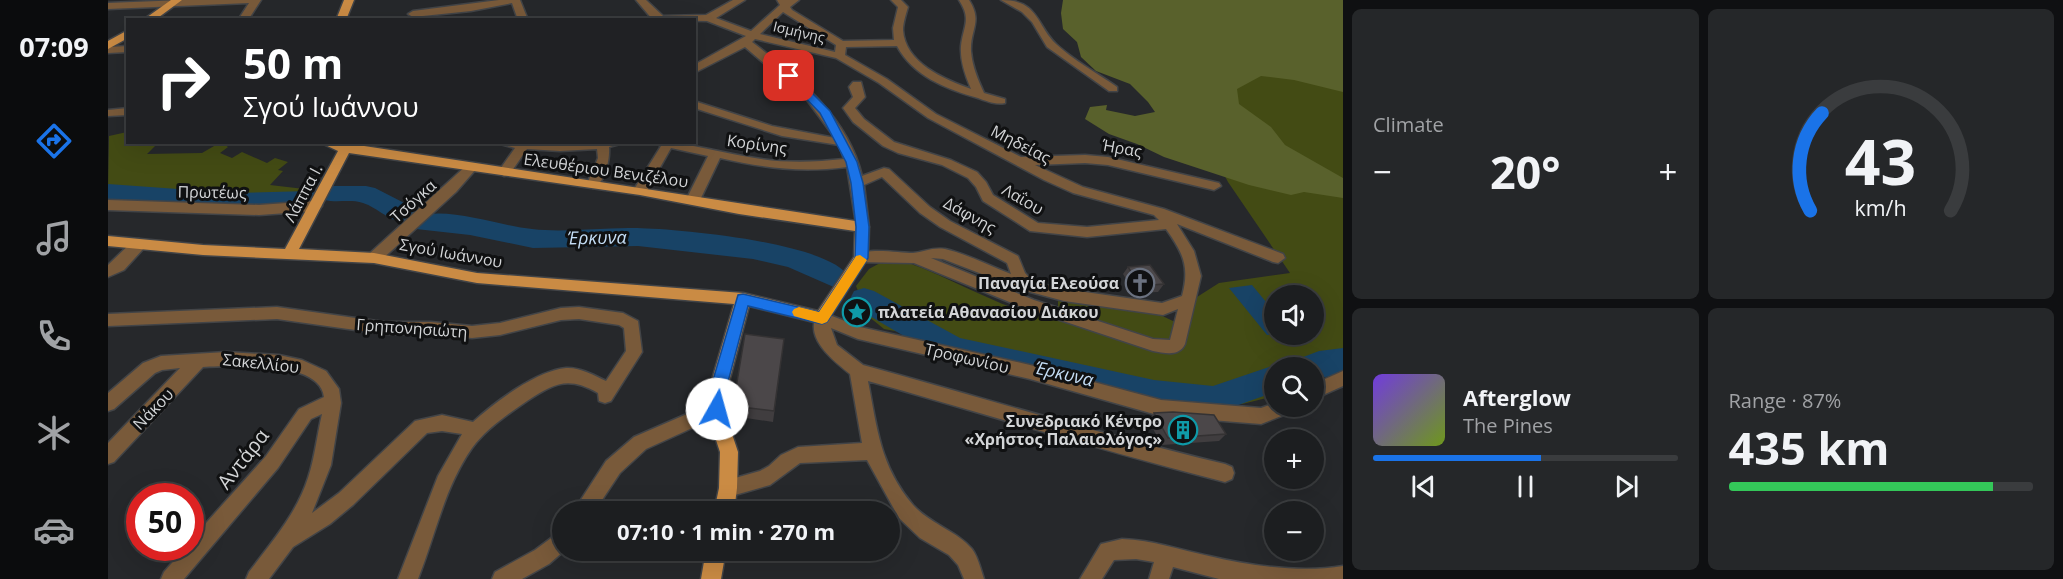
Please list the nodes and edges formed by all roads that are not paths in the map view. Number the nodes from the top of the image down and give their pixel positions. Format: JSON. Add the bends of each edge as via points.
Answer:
{"nodes":[{"id":1,"x":250,"y":0,"type":"edge"},
{"id":2,"x":256,"y":0,"type":"edge"},
{"id":3,"x":349,"y":0,"type":"edge"},
{"id":4,"x":426,"y":0,"type":"edge"},
{"id":5,"x":515,"y":0,"type":"edge"},
{"id":6,"x":641,"y":0,"type":"edge"},
{"id":7,"x":740,"y":0,"type":"edge"},
{"id":8,"x":896,"y":0,"type":"edge"},
{"id":9,"x":964,"y":0,"type":"edge"},
{"id":10,"x":1006,"y":0,"type":"edge"},
{"id":11,"x":173,"y":2,"type":"edge"},
{"id":12,"x":787,"y":2,"type":"edge"},
{"id":13,"x":108,"y":6,"type":"edge"},
{"id":14,"x":411,"y":17,"type":"edge"},
{"id":15,"x":151,"y":18,"type":"edge"},
{"id":16,"x":244,"y":18,"type":"edge"},
{"id":17,"x":343,"y":18,"type":"edge"},
{"id":18,"x":522,"y":18,"type":"edge"},
{"id":19,"x":658,"y":18,"type":"edge"},
{"id":20,"x":696,"y":18,"type":"edge"},
{"id":21,"x":708,"y":18,"type":"junction"},
{"id":22,"x":126,"y":34,"type":"edge"},
{"id":23,"x":749,"y":39,"type":"junction"},
{"id":24,"x":900,"y":43,"type":"junction"},
{"id":25,"x":108,"y":48,"type":"edge"},
{"id":26,"x":126,"y":49,"type":"edge"},
{"id":27,"x":840,"y":50,"type":"junction"},
{"id":28,"x":696,"y":69,"type":"edge"},
{"id":29,"x":857,"y":84,"type":"dead end"},
{"id":30,"x":1113,"y":89,"type":"dead end"},
{"id":31,"x":979,"y":94,"type":"junction"},
{"id":32,"x":1000,"y":101,"type":"dead end"},
{"id":33,"x":696,"y":105,"type":"edge"},
{"id":34,"x":126,"y":111,"type":"edge"},
{"id":35,"x":108,"y":113,"type":"edge"},
{"id":36,"x":843,"y":142,"type":"junction"},
{"id":37,"x":329,"y":144,"type":"edge"},
{"id":38,"x":512,"y":144,"type":"edge"},
{"id":39,"x":612,"y":144,"type":"edge"},
{"id":40,"x":663,"y":144,"type":"edge"},
{"id":41,"x":667,"y":144,"type":"edge"},
{"id":42,"x":524,"y":146,"type":"junction"},
{"id":43,"x":603,"y":146,"type":"junction"},
{"id":44,"x":345,"y":149,"type":"junction"},
{"id":45,"x":714,"y":155,"type":"junction"},
{"id":46,"x":1022,"y":161,"type":"junction"},
{"id":47,"x":852,"y":162,"type":"junction"},
{"id":48,"x":471,"y":168,"type":"junction"},
{"id":49,"x":504,"y":172,"type":"junction"},
{"id":50,"x":857,"y":183,"type":"junction"},
{"id":51,"x":593,"y":184,"type":"junction"},
{"id":52,"x":1214,"y":186,"type":"dead end"},
{"id":53,"x":640,"y":191,"type":"junction"},
{"id":54,"x":693,"y":200,"type":"junction"},
{"id":55,"x":108,"y":205,"type":"edge"},
{"id":56,"x":315,"y":206,"type":"junction"},
{"id":57,"x":1159,"y":212,"type":"junction"},
{"id":58,"x":1170,"y":224,"type":"junction"},
{"id":59,"x":862,"y":227,"type":"junction"},
{"id":60,"x":108,"y":241,"type":"edge"},
{"id":61,"x":139,"y":244,"type":"junction"},
{"id":62,"x":290,"y":253,"type":"junction"},
{"id":63,"x":374,"y":258,"type":"junction"},
{"id":64,"x":861,"y":258,"type":"junction"},
{"id":65,"x":916,"y":258,"type":"junction"},
{"id":66,"x":1278,"y":258,"type":"dead end"},
{"id":67,"x":108,"y":272,"type":"edge"},
{"id":68,"x":1028,"y":286,"type":"junction"},
{"id":69,"x":743,"y":299,"type":"junction"},
{"id":70,"x":1187,"y":300,"type":"junction"},
{"id":71,"x":822,"y":318,"type":"junction"},
{"id":72,"x":108,"y":320,"type":"edge"},
{"id":73,"x":197,"y":362,"type":"junction"},
{"id":74,"x":858,"y":371,"type":"junction"},
{"id":75,"x":1343,"y":378,"type":"edge"},
{"id":76,"x":1324,"y":387,"type":"edge"},
{"id":77,"x":108,"y":404,"type":"edge"},
{"id":78,"x":332,"y":404,"type":"junction"},
{"id":79,"x":717,"y":409,"type":"junction"},
{"id":80,"x":1264,"y":415,"type":"edge"},
{"id":81,"x":476,"y":431,"type":"junction"},
{"id":82,"x":872,"y":451,"type":"junction"},
{"id":83,"x":108,"y":456,"type":"edge"},
{"id":84,"x":1225,"y":473,"type":"dead end"},
{"id":85,"x":728,"y":488,"type":"junction"},
{"id":86,"x":590,"y":501,"type":"edge"},
{"id":87,"x":725,"y":501,"type":"edge"},
{"id":88,"x":286,"y":540,"type":"junction"},
{"id":89,"x":552,"y":548,"type":"edge"},
{"id":90,"x":1167,"y":555,"type":"junction"},
{"id":91,"x":714,"y":561,"type":"edge"},
{"id":92,"x":1343,"y":576,"type":"edge"},
{"id":93,"x":171,"y":579,"type":"edge"},
{"id":94,"x":256,"y":579,"type":"edge"},
{"id":95,"x":408,"y":579,"type":"edge"},
{"id":96,"x":502,"y":579,"type":"edge"},
{"id":97,"x":711,"y":579,"type":"edge"},
{"id":98,"x":974,"y":579,"type":"edge"},
{"id":99,"x":1090,"y":579,"type":"edge"},
{"id":100,"x":1159,"y":579,"type":"edge"},
{"id":101,"x":1320,"y":579,"type":"edge"},
{"id":102,"x":1325,"y":579,"type":"edge"}],
"edges":[{"from":1,"to":11,"type":"street"},
{"from":2,"to":16,"type":"street"},
{"from":3,"to":17,"type":"main road"},
{"from":4,"to":14,"type":"street"},
{"from":5,"to":14,"type":"street"},
{"from":5,"to":18,"type":"street"},
{"from":6,"to":19,"type":"street"},
{"from":7,"to":21,"type":"street"},
{"from":8,"to":24,"type":"street","via":[[903,7],[898,28]]},
{"from":9,"to":31,"type":"street","via":[[974,19],[966,39],[966,52]]},
{"from":10,"to":30,"type":"street","via":[[1036,21],[1051,45]]},
{"from":11,"to":13,"type":"street"},
{"from":11,"to":15,"type":"main road"},
{"from":12,"to":23,"type":"street"},
{"from":12,"to":27,"type":"street","name":"Μηδείας","via":[[788,12]]},
{"from":20,"to":21,"type":"street"},
{"from":21,"to":23,"type":"street"},
{"from":22,"to":25,"type":"main road"},
{"from":23,"to":27,"type":"street","name":"Ισμήνης"},
{"from":23,"to":28,"type":"street"},
{"from":23,"to":36,"type":"street","via":[[825,111]]},
{"from":24,"to":27,"type":"street","via":[[870,42]]},
{"from":24,"to":31,"type":"street","via":[[908,58],[927,72]]},
{"from":25,"to":26,"type":"street"},
{"from":27,"to":46,"type":"street","name":"Μηδείας","via":[[932,116]]},
{"from":29,"to":58,"type":"street","name":"Λαΐου","via":[[859,97],[849,108],[870,130],[890,145],[945,161],[977,178],[985,186],[988,198],[1035,228],[1087,232]]},
{"from":31,"to":32,"type":"street"},
{"from":33,"to":36,"type":"street","via":[[773,130]]},
{"from":34,"to":35,"type":"street"},
{"from":36,"to":47,"type":"street"},
{"from":37,"to":44,"type":"main road","name":"Ελευθέριου Βενιζέλου"},
{"from":38,"to":42,"type":"street"},
{"from":39,"to":43,"type":"street"},
{"from":40,"to":53,"type":"street"},
{"from":41,"to":45,"type":"street","name":"Κορίνης"},
{"from":42,"to":43,"type":"street"},
{"from":42,"to":49,"type":"street"},
{"from":43,"to":51,"type":"street","via":[[604,158]]},
{"from":44,"to":48,"type":"main road","name":"Ελευθέριου Βενιζέλου"},
{"from":44,"to":56,"type":"main road","name":"Λάππα Ι."},
{"from":45,"to":47,"type":"street","name":"Κορίνης","via":[[812,167]]},
{"from":45,"to":54,"type":"street"},
{"from":46,"to":52,"type":"street","name":"Ήρας","via":[[1108,161]]},
{"from":46,"to":57,"type":"street","name":"Μηδείας","via":[[1078,190]]},
{"from":47,"to":50,"type":"street"},
{"from":48,"to":49,"type":"main road","name":"Ελευθέριου Βενιζέλου"},
{"from":48,"to":63,"type":"street","name":"Τσόγκα"},
{"from":49,"to":51,"type":"main road","name":"Ελευθέριου Βενιζέλου"},
{"from":50,"to":59,"type":"street"},
{"from":50,"to":68,"type":"street","name":"Δάφνης","via":[[884,172],[945,224],[1013,260]]},
{"from":51,"to":53,"type":"main road","name":"Ελευθέριου Βενιζέλου"},
{"from":53,"to":54,"type":"main road","name":"Ελευθέριου Βενιζέλου"},
{"from":54,"to":59,"type":"main road","name":"Ελευθέριου Βενιζέλου"},
{"from":55,"to":56,"type":"street","name":"Πρωτέως","via":[[260,210]]},
{"from":56,"to":62,"type":"main road","name":"Λάππα Ι."},
{"from":57,"to":58,"type":"street"},
{"from":57,"to":66,"type":"street","name":"Μηδείας"},
{"from":58,"to":70,"type":"street","via":[[1190,257],[1194,275]]},
{"from":59,"to":64,"type":"main road"},
{"from":60,"to":61,"type":"main road","name":"Σγού Ιωάννου"},
{"from":61,"to":62,"type":"main road","name":"Σγού Ιωάννου"},
{"from":61,"to":67,"type":"street"},
{"from":62,"to":63,"type":"main road","name":"Σγού Ιωάννου"},
{"from":63,"to":69,"type":"main road","name":"Σγού Ιωάννου","via":[[477,278]]},
{"from":64,"to":65,"type":"street"},
{"from":64,"to":71,"type":"main road"},
{"from":65,"to":68,"type":"street","via":[[929,253],[944,254]]},
{"from":65,"to":70,"type":"street","via":[[1029,304],[1153,345],[1177,345]]},
{"from":68,"to":70,"type":"street","via":[[1163,309]]},
{"from":69,"to":71,"type":"main road","name":"Σγού Ιωάννου"},
{"from":69,"to":79,"type":"main road","via":[[716,397]]},
{"from":71,"to":74,"type":"street","via":[[831,350]]},
{"from":71,"to":80,"type":"street","name":"Τροφωνίου","via":[[858,333],[1030,372],[1161,408]]},
{"from":72,"to":81,"type":"street","name":"Γρηπονησιώτη","via":[[277,313],[384,328],[472,332],[579,313],[623,319],[632,325],[634,352],[607,393],[577,375],[558,376],[519,396]]},
{"from":73,"to":77,"type":"street","name":"Σακελλίου","via":[[155,365]]},
{"from":73,"to":78,"type":"street","name":"Σακελλίου","via":[[208,358],[244,358],[308,368],[324,378],[332,390]]},
{"from":73,"to":83,"type":"street","name":"Νάκου"},
{"from":74,"to":82,"type":"street"},
{"from":74,"to":84,"type":"street","via":[[1126,449]]},
{"from":75,"to":76,"type":"street"},
{"from":78,"to":88,"type":"street","name":"Σακελλίου","via":[[320,470],[310,498]]},
{"from":78,"to":93,"type":"street","name":"Αντάρα","via":[[305,414],[272,462]]},
{"from":79,"to":85,"type":"main road","via":[[729,452]]},
{"from":79,"to":86,"type":"street","via":[[640,443],[613,467]]},
{"from":81,"to":88,"type":"street","via":[[448,423],[421,427],[346,499]]},
{"from":81,"to":95,"type":"street","via":[[466,441],[439,494]]},
{"from":82,"to":85,"type":"street","via":[[798,455],[763,479]]},
{"from":82,"to":98,"type":"street","via":[[906,511],[927,531],[956,548],[966,558]]},
{"from":85,"to":87,"type":"main road"},
{"from":88,"to":94,"type":"street"},
{"from":89,"to":96,"type":"street"},
{"from":90,"to":99,"type":"street","via":[[1123,548],[1108,551]]},
{"from":90,"to":100,"type":"street"},
{"from":90,"to":101,"type":"street","via":[[1220,569]]},
{"from":91,"to":97,"type":"main road"},
{"from":92,"to":102,"type":"street"}]}
